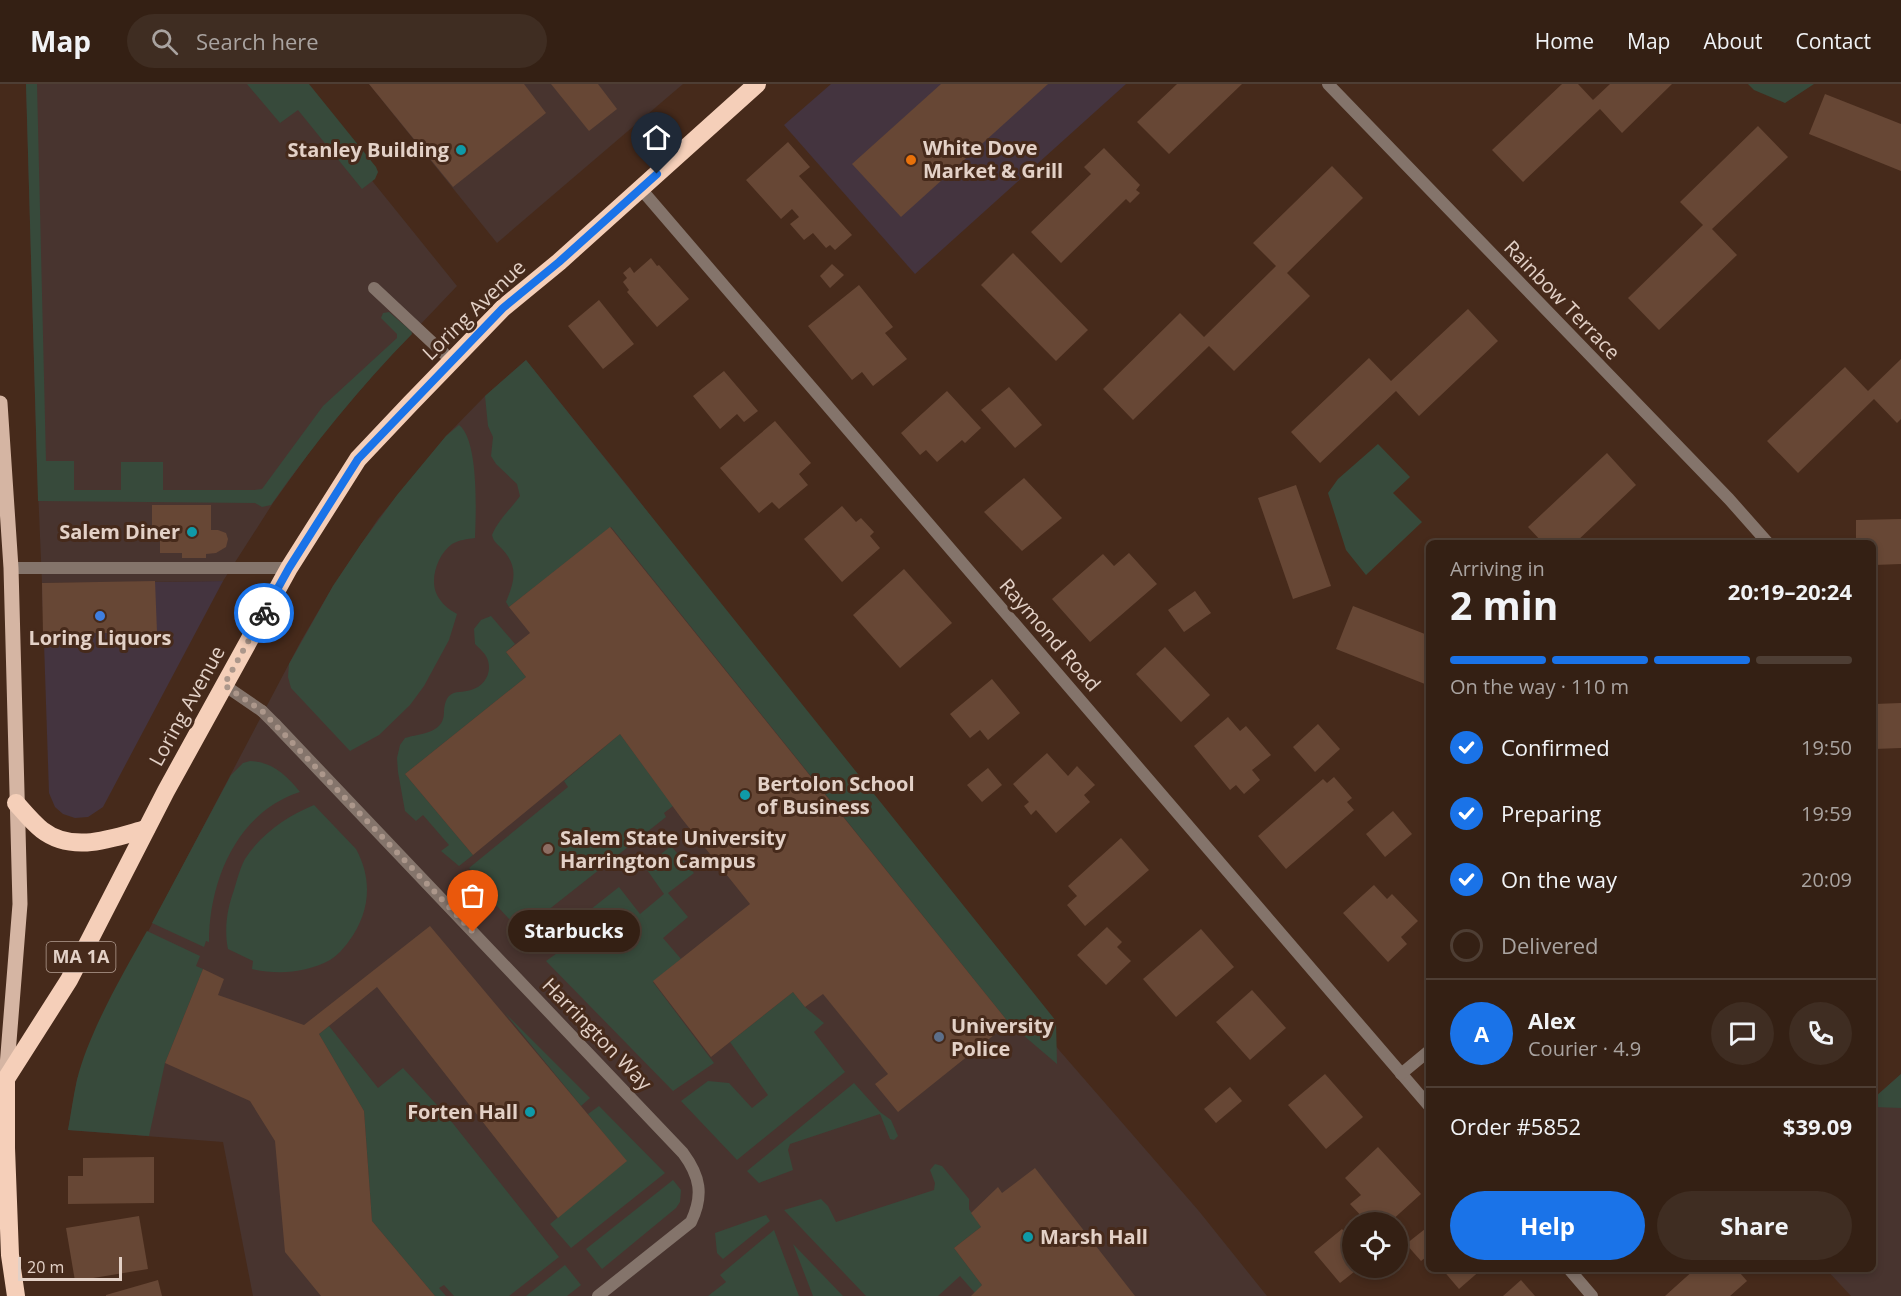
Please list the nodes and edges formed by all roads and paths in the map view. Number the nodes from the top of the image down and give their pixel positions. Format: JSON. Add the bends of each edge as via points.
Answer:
{"nodes":[{"id":1,"x":758,"y":84,"type":"edge"},
{"id":2,"x":1328,"y":84,"type":"edge"},
{"id":3,"x":641,"y":189,"type":"junction"},
{"id":4,"x":374,"y":288,"type":"dead end"},
{"id":5,"x":452,"y":361,"type":"junction"},
{"id":6,"x":0,"y":403,"type":"edge"},
{"id":7,"x":1765,"y":540,"type":"edge"},
{"id":8,"x":11,"y":568,"type":"junction"},
{"id":9,"x":289,"y":568,"type":"junction"},
{"id":10,"x":224,"y":685,"type":"junction"},
{"id":11,"x":16,"y":803,"type":"junction"},
{"id":12,"x":146,"y":829,"type":"junction"},
{"id":13,"x":1426,"y":1053,"type":"edge"},
{"id":14,"x":1401,"y":1074,"type":"junction"},
{"id":15,"x":6,"y":1079,"type":"junction"},
{"id":16,"x":1426,"y":1102,"type":"edge"},
{"id":17,"x":1572,"y":1272,"type":"edge"},
{"id":18,"x":16,"y":1296,"type":"edge"},
{"id":19,"x":598,"y":1296,"type":"edge"},
{"id":20,"x":1592,"y":1296,"type":"edge"}],
"edges":[{"from":1,"to":3,"type":"highway","name":"Loring Avenue","number":"MA 1A"},
{"from":2,"to":7,"type":"street","name":"Rainbow Terrace"},
{"from":3,"to":5,"type":"highway","name":"Loring Avenue","number":"MA 1A","via":[[503,308]]},
{"from":3,"to":14,"type":"street","name":"Raymond Road"},
{"from":4,"to":5,"type":"street"},
{"from":5,"to":9,"type":"highway","name":"Loring Avenue","number":"MA 1A","via":[[358,459]]},
{"from":6,"to":8,"type":"main road"},
{"from":8,"to":9,"type":"street"},
{"from":8,"to":11,"type":"main road"},
{"from":9,"to":10,"type":"highway","name":"Loring Avenue","number":"MA 1A"},
{"from":10,"to":12,"type":"highway","name":"Loring Avenue","number":"MA 1A"},
{"from":10,"to":19,"type":"street","name":"Harrington Way","via":[[275,724],[683,1153],[697,1175],[697,1209],[691,1222]]},
{"from":11,"to":12,"type":"highway","via":[[42,830],[70,843],[90,843]]},
{"from":11,"to":15,"type":"main road","via":[[20,904]]},
{"from":12,"to":15,"type":"highway","name":"Loring Avenue","number":"MA 1A","via":[[69,980]]},
{"from":13,"to":14,"type":"street"},
{"from":14,"to":16,"type":"street","name":"Raymond Road"},
{"from":15,"to":18,"type":"highway","via":[[10,1255]]},
{"from":17,"to":20,"type":"street"}]}
